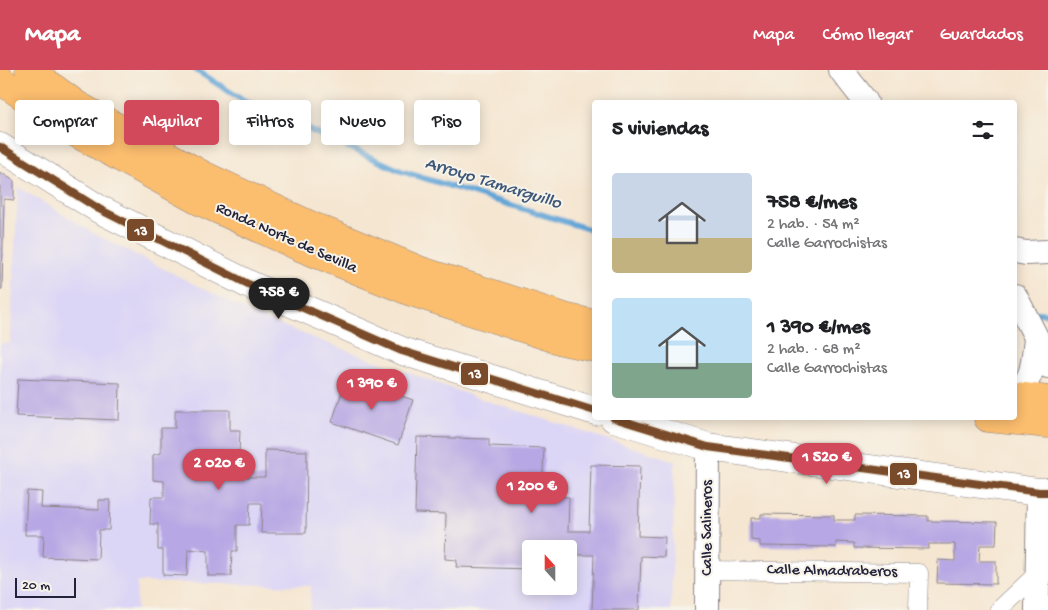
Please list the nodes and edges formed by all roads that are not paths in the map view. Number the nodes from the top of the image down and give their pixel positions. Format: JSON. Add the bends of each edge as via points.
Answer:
{"nodes":[{"id":1,"x":29,"y":70,"type":"edge"},
{"id":2,"x":841,"y":70,"type":"edge"},
{"id":3,"x":0,"y":80,"type":"edge"},
{"id":4,"x":864,"y":100,"type":"edge"},
{"id":5,"x":0,"y":148,"type":"edge"},
{"id":6,"x":1017,"y":251,"type":"edge"},
{"id":7,"x":1048,"y":252,"type":"edge"},
{"id":8,"x":1017,"y":300,"type":"edge"},
{"id":9,"x":592,"y":323,"type":"edge"},
{"id":10,"x":1036,"y":337,"type":"junction"},
{"id":11,"x":592,"y":347,"type":"edge"},
{"id":12,"x":1048,"y":366,"type":"edge"},
{"id":13,"x":1017,"y":393,"type":"edge"},
{"id":14,"x":1017,"y":395,"type":"edge"},
{"id":15,"x":1048,"y":400,"type":"edge"},
{"id":16,"x":592,"y":411,"type":"edge"},
{"id":17,"x":620,"y":420,"type":"edge"},
{"id":18,"x":1008,"y":420,"type":"edge"},
{"id":19,"x":1048,"y":424,"type":"edge"},
{"id":20,"x":708,"y":447,"type":"junction"},
{"id":21,"x":1044,"y":492,"type":"edge"},
{"id":22,"x":708,"y":570,"type":"junction"},
{"id":23,"x":1043,"y":573,"type":"edge"},
{"id":24,"x":707,"y":610,"type":"edge"},
{"id":25,"x":918,"y":610,"type":"edge"},
{"id":26,"x":999,"y":610,"type":"edge"},
{"id":27,"x":1037,"y":610,"type":"edge"}],
"edges":[{"from":1,"to":9,"type":"highway","name":"Ronda Norte de Sevilla","via":[[78,105],[203,175],[310,225],[419,270]]},
{"from":2,"to":4,"type":"street"},
{"from":3,"to":11,"type":"highway","name":"Ronda Norte de Sevilla","via":[[82,136],[197,200],[294,244],[411,292],[562,341]]},
{"from":5,"to":16,"type":"street","via":[[99,209],[248,284],[402,351]]},
{"from":6,"to":7,"type":"street"},
{"from":8,"to":10,"type":"street"},
{"from":10,"to":12,"type":"street"},
{"from":10,"to":13,"type":"street","via":[[1031,373],[1024,388]]},
{"from":14,"to":15,"type":"highway"},
{"from":17,"to":20,"type":"street"},
{"from":18,"to":19,"type":"highway"},
{"from":20,"to":21,"type":"street"},
{"from":20,"to":22,"type":"street","name":"Calle Salineros"},
{"from":21,"to":23,"type":"street"},
{"from":22,"to":24,"type":"street","name":"Calle Salineros"},
{"from":22,"to":25,"type":"street","name":"Calle Almadraberos","via":[[919,572]]},
{"from":23,"to":26,"type":"street"},
{"from":23,"to":27,"type":"street"}]}
